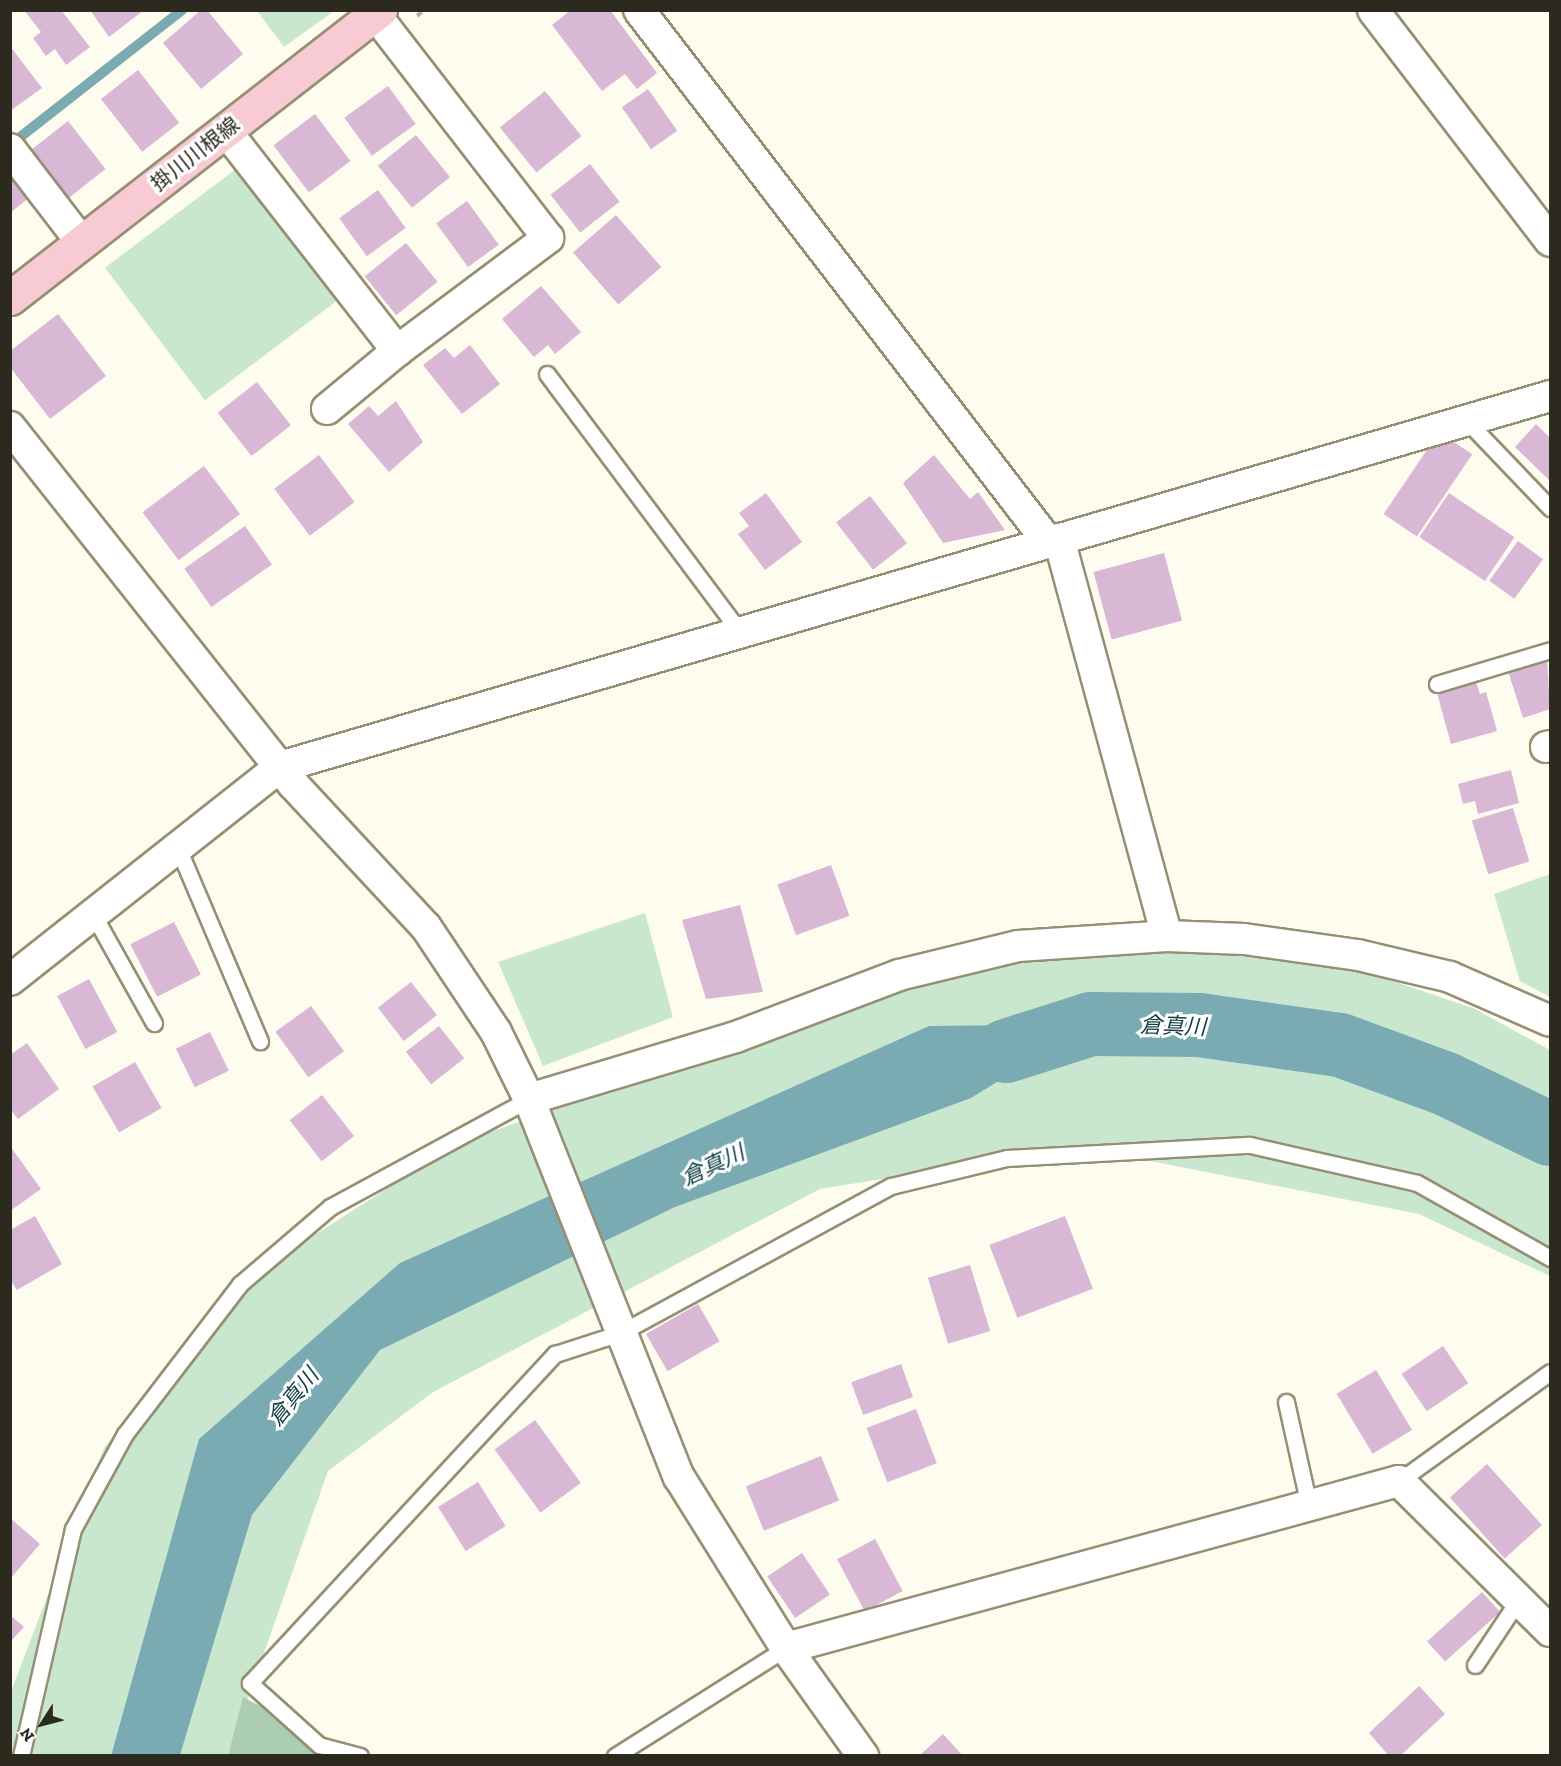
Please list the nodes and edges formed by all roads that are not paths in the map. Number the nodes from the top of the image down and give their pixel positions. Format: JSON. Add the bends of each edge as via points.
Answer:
{"nodes":[{"id":1,"x":639,"y":10,"type":"edge"},
{"id":2,"x":1373,"y":10,"type":"edge"},
{"id":3,"x":378,"y":12,"type":"edge"},
{"id":4,"x":226,"y":131,"type":"junction"},
{"id":5,"x":13,"y":153,"type":"edge"},
{"id":6,"x":1551,"y":241,"type":"edge"},
{"id":7,"x":82,"y":243,"type":"junction"},
{"id":8,"x":10,"y":298,"type":"edge"},
{"id":9,"x":397,"y":351,"type":"junction"},
{"id":10,"x":547,"y":374,"type":"dead end"},
{"id":11,"x":1551,"y":396,"type":"edge"},
{"id":12,"x":327,"y":409,"type":"dead end"},
{"id":13,"x":1466,"y":420,"type":"junction"},
{"id":14,"x":10,"y":427,"type":"edge"},
{"id":15,"x":1551,"y":507,"type":"edge"},
{"id":16,"x":1054,"y":541,"type":"junction"},
{"id":17,"x":741,"y":633,"type":"junction"},
{"id":18,"x":1551,"y":650,"type":"edge"},
{"id":19,"x":1437,"y":684,"type":"dead end"},
{"id":20,"x":280,"y":767,"type":"junction"},
{"id":21,"x":178,"y":848,"type":"junction"},
{"id":22,"x":93,"y":914,"type":"junction"},
{"id":23,"x":1167,"y":936,"type":"junction"},
{"id":24,"x":10,"y":980,"type":"edge"},
{"id":25,"x":1551,"y":1022,"type":"edge"},
{"id":26,"x":154,"y":1023,"type":"dead end"},
{"id":27,"x":260,"y":1041,"type":"dead end"},
{"id":28,"x":533,"y":1110,"type":"junction"},
{"id":29,"x":1551,"y":1258,"type":"edge"},
{"id":30,"x":615,"y":1321,"type":"junction"},
{"id":31,"x":1551,"y":1372,"type":"edge"},
{"id":32,"x":1286,"y":1401,"type":"dead end"},
{"id":33,"x":1399,"y":1481,"type":"junction"},
{"id":34,"x":1309,"y":1506,"type":"junction"},
{"id":35,"x":1519,"y":1599,"type":"junction"},
{"id":36,"x":1551,"y":1631,"type":"edge"},
{"id":37,"x":786,"y":1648,"type":"junction"},
{"id":38,"x":1475,"y":1665,"type":"dead end"},
{"id":39,"x":21,"y":1755,"type":"edge"},
{"id":40,"x":360,"y":1755,"type":"edge"},
{"id":41,"x":615,"y":1755,"type":"edge"},
{"id":42,"x":863,"y":1755,"type":"edge"}],
"edges":[{"from":1,"to":16,"type":"street"},
{"from":2,"to":6,"type":"street"},
{"from":3,"to":4,"type":"main road","name":"掛川川根線"},
{"from":3,"to":9,"type":"street","via":[[548,238]]},
{"from":4,"to":7,"type":"main road","name":"掛川川根線"},
{"from":4,"to":9,"type":"street"},
{"from":5,"to":7,"type":"street"},
{"from":7,"to":8,"type":"main road","name":"掛川川根線"},
{"from":9,"to":12,"type":"street"},
{"from":10,"to":17,"type":"lane"},
{"from":11,"to":13,"type":"street"},
{"from":13,"to":15,"type":"lane"},
{"from":13,"to":16,"type":"street"},
{"from":14,"to":20,"type":"street"},
{"from":16,"to":17,"type":"street"},
{"from":16,"to":23,"type":"street"},
{"from":17,"to":20,"type":"street"},
{"from":18,"to":19,"type":"lane"},
{"from":20,"to":21,"type":"street"},
{"from":20,"to":28,"type":"street","via":[[426,927],[496,1032]]},
{"from":21,"to":22,"type":"street"},
{"from":21,"to":27,"type":"lane"},
{"from":22,"to":24,"type":"street"},
{"from":22,"to":26,"type":"lane"},
{"from":23,"to":25,"type":"street","via":[[1244,939],[1358,955],[1450,977]]},
{"from":23,"to":28,"type":"street","via":[[1018,946],[898,975]]},
{"from":28,"to":30,"type":"street"},
{"from":28,"to":39,"type":"lane","via":[[330,1207],[240,1284],[126,1434],[73,1529]]},
{"from":29,"to":30,"type":"lane","via":[[1417,1183],[1250,1144],[1007,1158],[891,1186]]},
{"from":30,"to":37,"type":"street","via":[[679,1477]]},
{"from":30,"to":40,"type":"lane","via":[[555,1354],[250,1683],[319,1745]]},
{"from":31,"to":33,"type":"lane"},
{"from":32,"to":34,"type":"lane"},
{"from":33,"to":34,"type":"street"},
{"from":33,"to":35,"type":"street"},
{"from":34,"to":37,"type":"street"},
{"from":35,"to":36,"type":"street"},
{"from":35,"to":38,"type":"lane"},
{"from":37,"to":41,"type":"lane"},
{"from":37,"to":42,"type":"street"}]}
